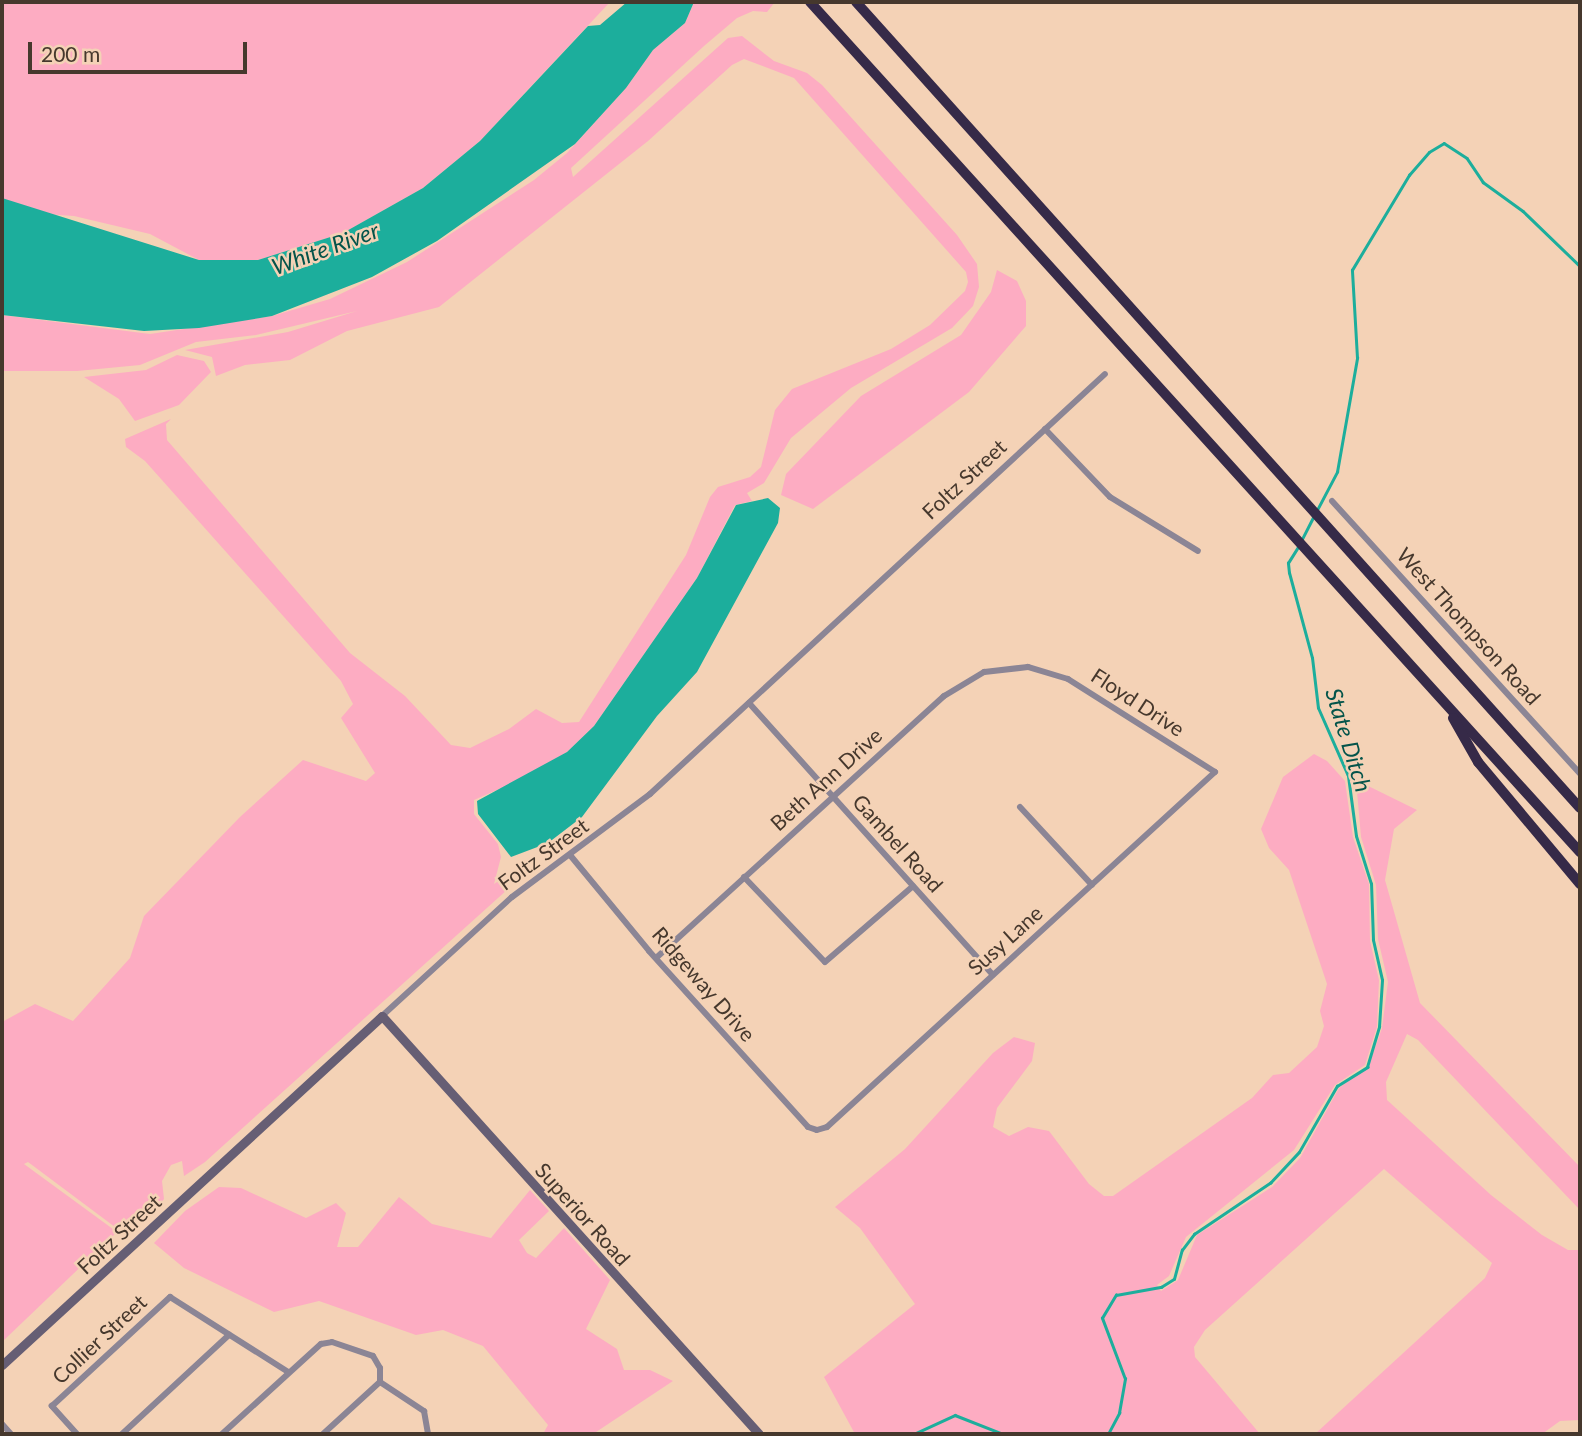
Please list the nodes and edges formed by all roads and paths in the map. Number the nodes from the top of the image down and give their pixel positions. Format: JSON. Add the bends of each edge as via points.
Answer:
{"nodes":[{"id":1,"x":810,"y":2,"type":"edge"},
{"id":2,"x":856,"y":2,"type":"edge"},
{"id":3,"x":1105,"y":373,"type":"dead end"},
{"id":4,"x":1045,"y":429,"type":"junction"},
{"id":5,"x":1332,"y":501,"type":"dead end"},
{"id":6,"x":1198,"y":551,"type":"dead end"},
{"id":7,"x":1038,"y":669,"type":"joint"},
{"id":8,"x":1441,"y":698,"type":"junction"},
{"id":9,"x":749,"y":703,"type":"junction"},
{"id":10,"x":1215,"y":772,"type":"joint"},
{"id":11,"x":1580,"y":774,"type":"edge"},
{"id":12,"x":833,"y":796,"type":"junction"},
{"id":13,"x":1020,"y":807,"type":"dead end"},
{"id":14,"x":1580,"y":808,"type":"edge"},
{"id":15,"x":1580,"y":852,"type":"edge"},
{"id":16,"x":570,"y":855,"type":"junction"},
{"id":17,"x":744,"y":877,"type":"junction"},
{"id":18,"x":1580,"y":884,"type":"edge"},
{"id":19,"x":1092,"y":885,"type":"junction"},
{"id":20,"x":913,"y":886,"type":"junction"},
{"id":21,"x":656,"y":958,"type":"junction"},
{"id":22,"x":993,"y":975,"type":"junction"},
{"id":23,"x":382,"y":1016,"type":"junction"},
{"id":24,"x":817,"y":1130,"type":"joint"},
{"id":25,"x":229,"y":1335,"type":"junction"},
{"id":26,"x":2,"y":1365,"type":"edge"},
{"id":27,"x":288,"y":1372,"type":"junction"},
{"id":28,"x":380,"y":1382,"type":"junction"},
{"id":29,"x":2,"y":1424,"type":"edge"},
{"id":30,"x":428,"y":1431,"type":"edge"},
{"id":31,"x":11,"y":1434,"type":"edge"},
{"id":32,"x":77,"y":1434,"type":"edge"},
{"id":33,"x":122,"y":1434,"type":"edge"},
{"id":34,"x":222,"y":1434,"type":"edge"},
{"id":35,"x":323,"y":1434,"type":"edge"},
{"id":36,"x":759,"y":1434,"type":"edge"}],
"edges":[{"from":1,"to":8,"type":"highway"},
{"from":2,"to":14,"type":"highway"},
{"from":3,"to":4,"type":"street","name":"Foltz Street"},
{"from":4,"to":6,"type":"street","via":[[1110,497]]},
{"from":4,"to":9,"type":"street","name":"Foltz Street"},
{"from":5,"to":11,"type":"street","name":"West Thompson Road"},
{"from":7,"to":10,"type":"street","name":"Floyd Drive","via":[[1068,679]]},
{"from":7,"to":12,"type":"street","name":"Beth Ann Drive","via":[[994,669],[960,683]]},
{"from":8,"to":15,"type":"highway"},
{"from":8,"to":18,"type":"highway","via":[[1478,762]]},
{"from":9,"to":12,"type":"street","name":"Gambel Road"},
{"from":9,"to":16,"type":"street","name":"Foltz Street","via":[[635,807]]},
{"from":10,"to":19,"type":"street","name":"Susy Lane"},
{"from":12,"to":17,"type":"street","name":"Beth Ann Drive"},
{"from":12,"to":20,"type":"street","name":"Gambel Road"},
{"from":13,"to":19,"type":"street"},
{"from":16,"to":21,"type":"street","name":"Ridgeway Drive"},
{"from":16,"to":23,"type":"street","name":"Foltz Street","via":[[504,904]]},
{"from":17,"to":20,"type":"street","via":[[825,962]]},
{"from":17,"to":21,"type":"street","name":"Beth Ann Drive"},
{"from":19,"to":22,"type":"street","name":"Susy Lane"},
{"from":20,"to":22,"type":"street","name":"Gambel Road"},
{"from":21,"to":24,"type":"street","name":"Ridgeway Drive","via":[[807,1127]]},
{"from":22,"to":24,"type":"street","name":"Susy Lane","via":[[827,1127]]},
{"from":23,"to":26,"type":"street","name":"Foltz Street"},
{"from":23,"to":36,"type":"street","name":"Superior Road"},
{"from":25,"to":27,"type":"street"},
{"from":25,"to":32,"type":"street","name":"Collier Street","via":[[170,1297],[52,1406]]},
{"from":25,"to":33,"type":"street"},
{"from":27,"to":28,"type":"street","via":[[321,1344],[332,1342],[373,1356],[380,1368]]},
{"from":27,"to":34,"type":"street"},
{"from":28,"to":30,"type":"street","via":[[422,1409]]},
{"from":28,"to":35,"type":"street"},
{"from":29,"to":31,"type":"street"}]}
